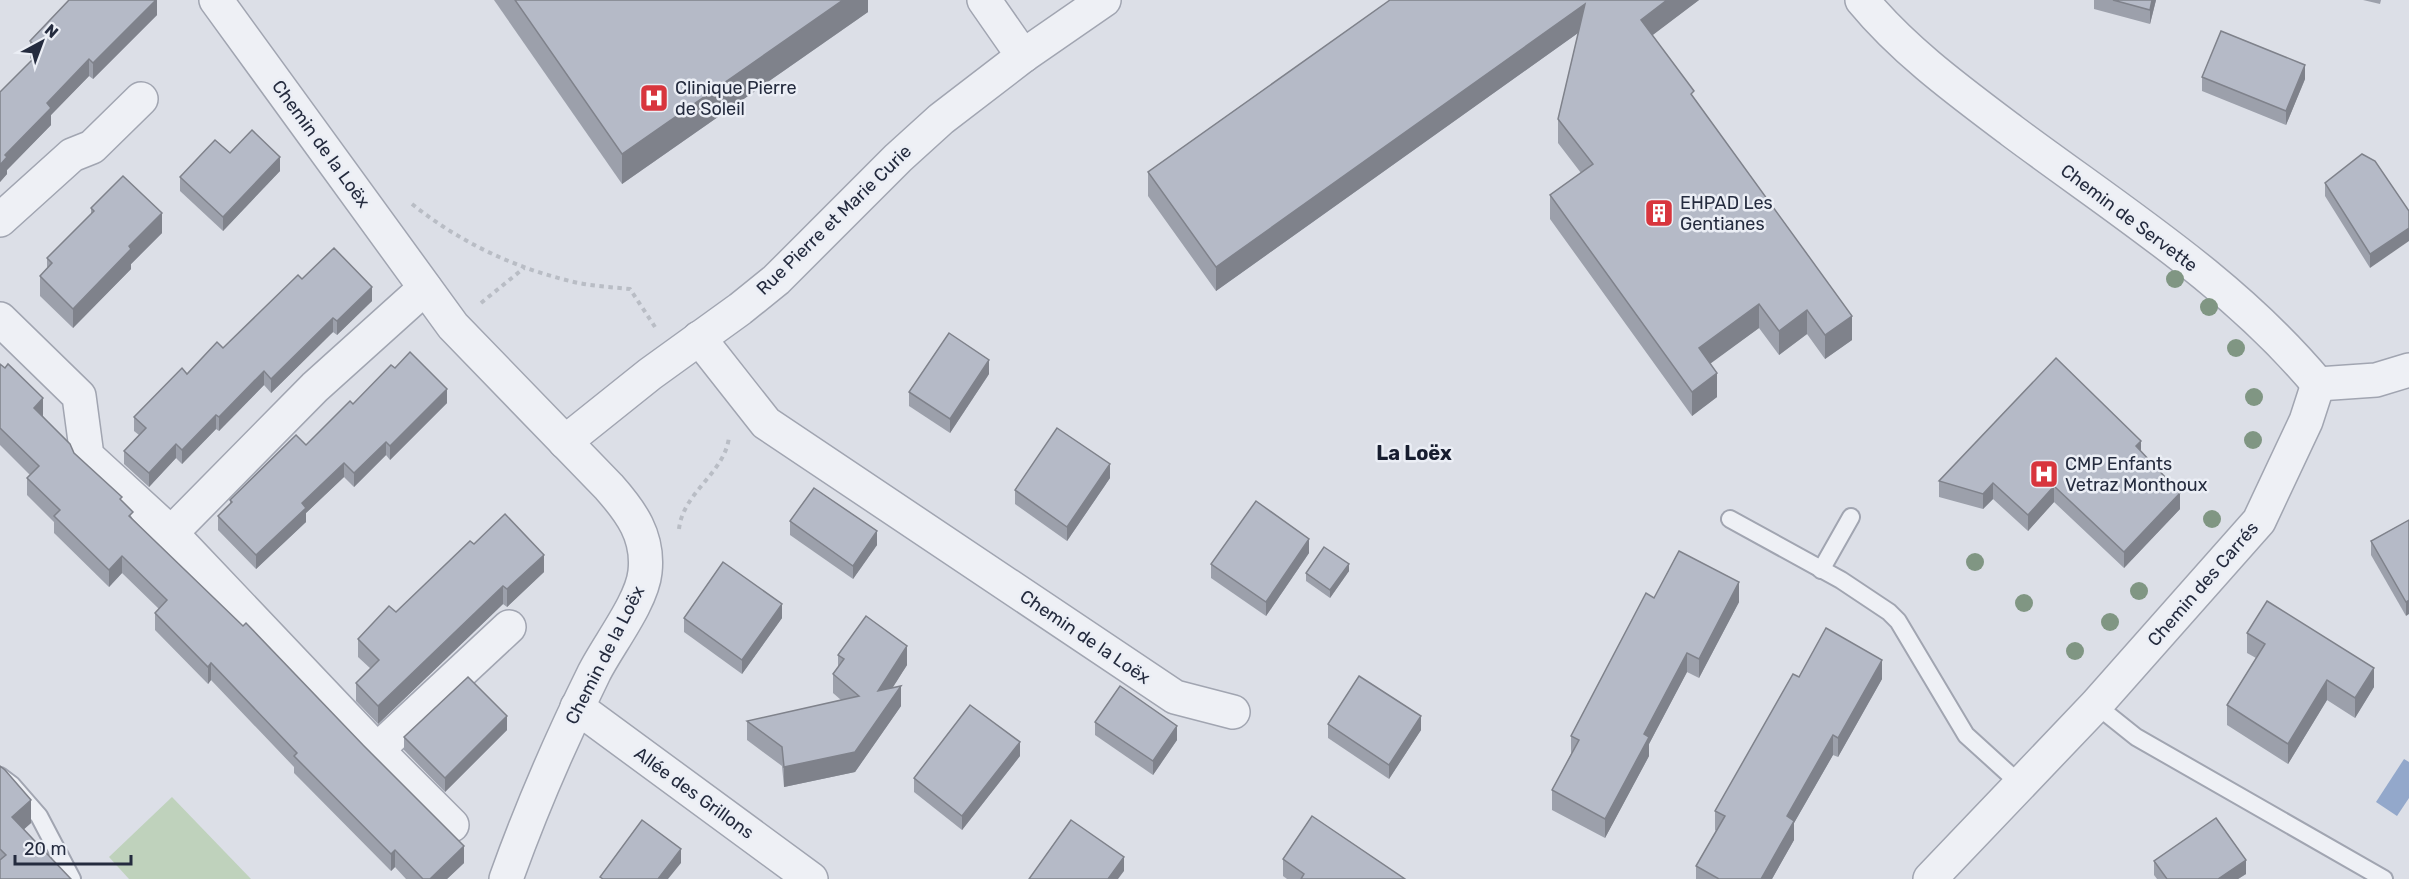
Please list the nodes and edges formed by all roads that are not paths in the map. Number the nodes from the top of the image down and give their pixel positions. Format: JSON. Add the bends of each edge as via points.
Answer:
{"nodes":[{"id":1,"x":216,"y":0,"type":"edge"},
{"id":2,"x":984,"y":0,"type":"edge"},
{"id":3,"x":1104,"y":0,"type":"edge"},
{"id":4,"x":1862,"y":0,"type":"edge"},
{"id":5,"x":1023,"y":56,"type":"junction"},
{"id":6,"x":141,"y":99,"type":"dead end"},
{"id":7,"x":0,"y":220,"type":"edge"},
{"id":8,"x":425,"y":288,"type":"junction"},
{"id":9,"x":0,"y":319,"type":"edge"},
{"id":10,"x":687,"y":347,"type":"junction"},
{"id":11,"x":2409,"y":371,"type":"edge"},
{"id":12,"x":2318,"y":384,"type":"junction"},
{"id":13,"x":565,"y":442,"type":"junction"},
{"id":14,"x":1851,"y":517,"type":"dead end"},
{"id":15,"x":1730,"y":519,"type":"dead end"},
{"id":16,"x":171,"y":532,"type":"junction"},
{"id":17,"x":1821,"y":570,"type":"junction"},
{"id":18,"x":510,"y":627,"type":"dead end"},
{"id":19,"x":2096,"y":705,"type":"junction"},
{"id":20,"x":577,"y":707,"type":"junction"},
{"id":21,"x":1233,"y":711,"type":"dead end"},
{"id":22,"x":377,"y":750,"type":"junction"},
{"id":23,"x":0,"y":776,"type":"edge"},
{"id":24,"x":2020,"y":784,"type":"junction"},
{"id":25,"x":452,"y":825,"type":"dead end"},
{"id":26,"x":72,"y":879,"type":"edge"},
{"id":27,"x":506,"y":879,"type":"edge"},
{"id":28,"x":810,"y":879,"type":"edge"},
{"id":29,"x":1930,"y":879,"type":"edge"},
{"id":30,"x":2384,"y":879,"type":"edge"}],
"edges":[{"from":1,"to":8,"type":"street","name":"Chemin de la Loëx"},
{"from":2,"to":5,"type":"street"},
{"from":3,"to":5,"type":"street","name":"Rue Pierre et Marie Curie"},
{"from":4,"to":12,"type":"street","name":"Chemin de Servette","via":[[1878,20],[1957,90],[2229,292],[2272,332]]},
{"from":5,"to":10,"type":"street","name":"Rue Pierre et Marie Curie","via":[[941,119],[776,280]]},
{"from":6,"to":7,"type":"street","via":[[92,147],[72,154]]},
{"from":8,"to":13,"type":"street","name":"Chemin de la Loëx","via":[[453,326]]},
{"from":8,"to":16,"type":"street","via":[[315,387]]},
{"from":9,"to":16,"type":"street","via":[[79,396],[87,456]]},
{"from":10,"to":13,"type":"street","name":"Rue Pierre et Marie Curie"},
{"from":10,"to":21,"type":"street","name":"Chemin de la Loëx","via":[[766,423],[1175,697]]},
{"from":11,"to":12,"type":"street","via":[[2376,380]]},
{"from":12,"to":19,"type":"street","name":"Chemin des Carrés","via":[[2306,421],[2259,521]]},
{"from":13,"to":20,"type":"street","name":"Chemin de la Loëx","via":[[627,508],[640,528],[646,551],[645,574],[636,600]]},
{"from":14,"to":17,"type":"lane"},
{"from":15,"to":17,"type":"lane"},
{"from":16,"to":22,"type":"street"},
{"from":17,"to":24,"type":"lane","via":[[1898,621],[1966,735]]},
{"from":18,"to":22,"type":"street"},
{"from":19,"to":24,"type":"street","name":"Chemin des Carrés"},
{"from":19,"to":30,"type":"lane","via":[[2136,737]]},
{"from":20,"to":27,"type":"street","name":"Chemin de la Loëx"},
{"from":20,"to":28,"type":"street","name":"Allée des Grillons"},
{"from":22,"to":25,"type":"street"},
{"from":23,"to":26,"type":"lane","via":[[39,816]]},
{"from":24,"to":29,"type":"street","name":"Chemin des Carrés"}]}
